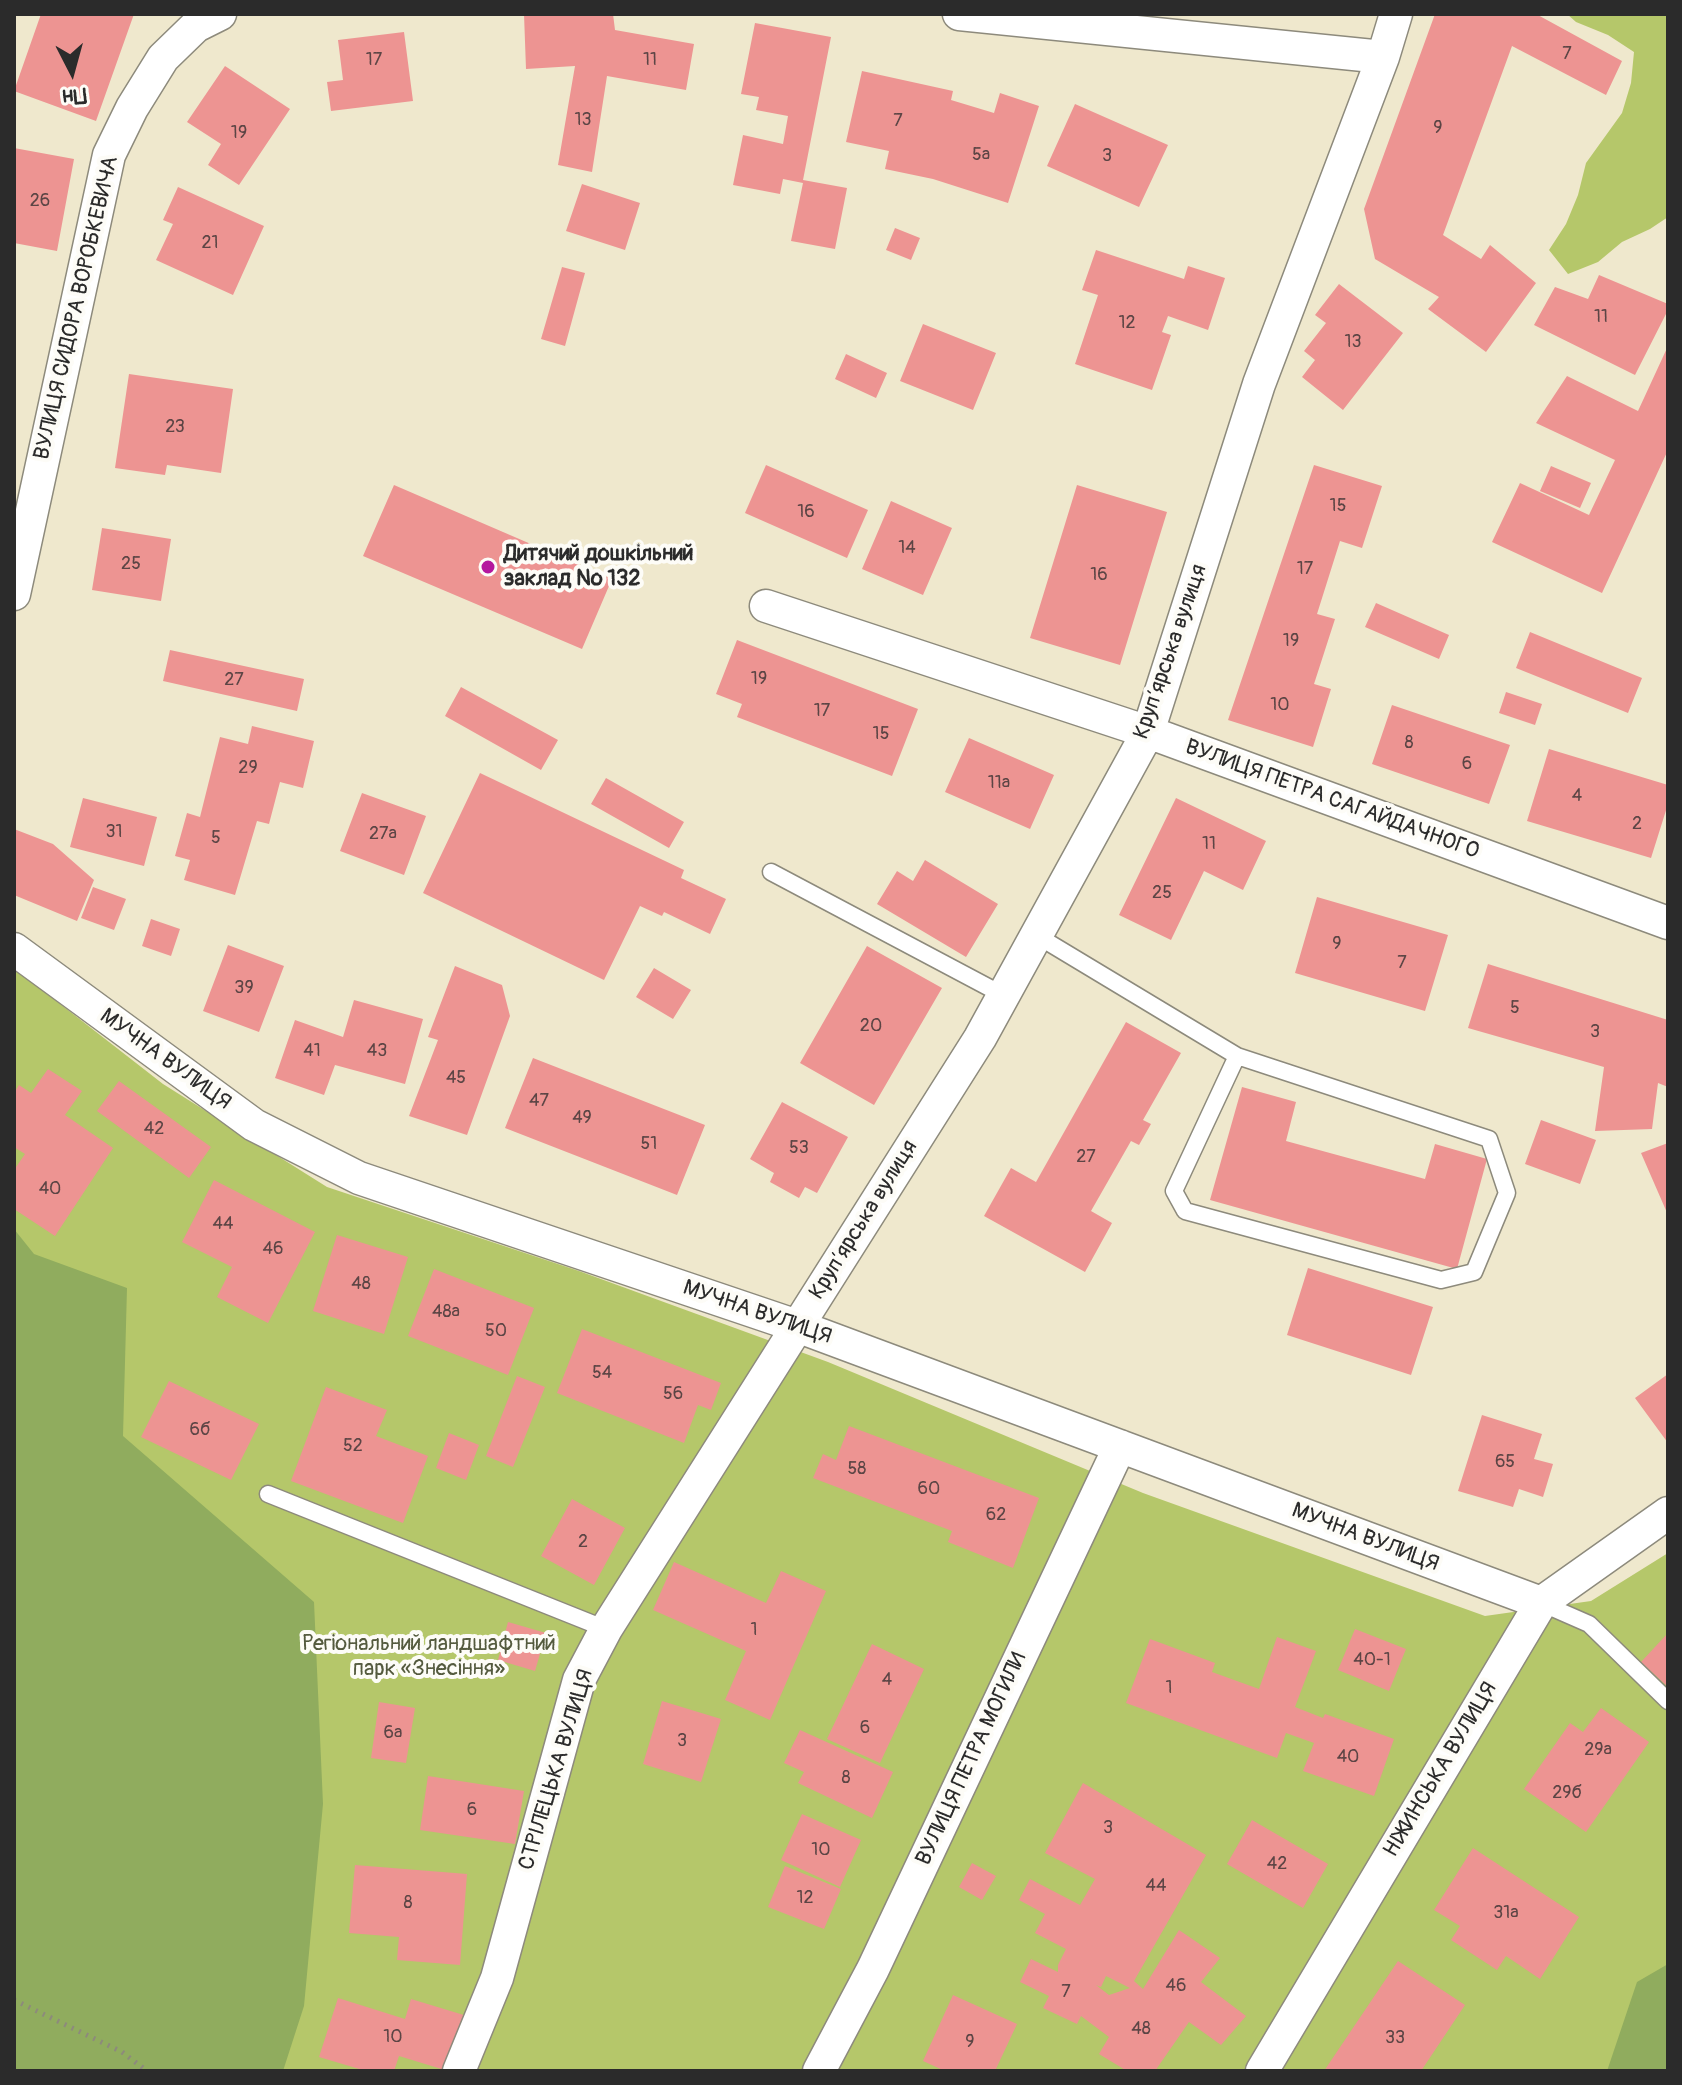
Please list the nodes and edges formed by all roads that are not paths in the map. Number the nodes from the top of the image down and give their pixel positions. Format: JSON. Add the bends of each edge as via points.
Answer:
{"nodes":[{"id":1,"x":220,"y":14,"type":"edge"},
{"id":2,"x":959,"y":14,"type":"edge"},
{"id":3,"x":1396,"y":14,"type":"edge"},
{"id":4,"x":1030,"y":17,"type":"edge"},
{"id":5,"x":1383,"y":57,"type":"junction"},
{"id":6,"x":14,"y":594,"type":"edge"},
{"id":7,"x":766,"y":606,"type":"dead end"},
{"id":8,"x":1148,"y":732,"type":"junction"},
{"id":9,"x":771,"y":872,"type":"dead end"},
{"id":10,"x":1668,"y":923,"type":"edge"},
{"id":11,"x":1036,"y":935,"type":"junction"},
{"id":12,"x":14,"y":949,"type":"edge"},
{"id":13,"x":1003,"y":995,"type":"junction"},
{"id":14,"x":1237,"y":1056,"type":"junction"},
{"id":15,"x":797,"y":1326,"type":"junction"},
{"id":16,"x":1120,"y":1446,"type":"junction"},
{"id":17,"x":268,"y":1494,"type":"dead end"},
{"id":18,"x":1668,"y":1513,"type":"edge"},
{"id":19,"x":1541,"y":1603,"type":"junction"},
{"id":20,"x":606,"y":1629,"type":"junction"},
{"id":21,"x":1668,"y":1701,"type":"edge"},
{"id":22,"x":459,"y":2071,"type":"edge"},
{"id":23,"x":819,"y":2071,"type":"edge"},
{"id":24,"x":1262,"y":2071,"type":"edge"}],
"edges":[{"from":1,"to":6,"type":"street","name":"ВУЛИЦЯ СИДОРА ВОРОБКЕВИЧА","via":[[196,26],[163,58],[109,155]]},
{"from":2,"to":4,"type":"street"},
{"from":3,"to":5,"type":"street","name":"Крупʼярська вулиця"},
{"from":4,"to":5,"type":"street"},
{"from":5,"to":8,"type":"street","name":"Крупʼярська вулиця","via":[[1259,384]]},
{"from":7,"to":8,"type":"street","name":"ВУЛИЦЯ ПЕТРА САГАЙДАЧНОГО"},
{"from":8,"to":10,"type":"street","name":"ВУЛИЦЯ ПЕТРА САГАЙДАЧНОГО"},
{"from":8,"to":11,"type":"street","name":"Крупʼярська вулиця"},
{"from":9,"to":13,"type":"lane"},
{"from":11,"to":13,"type":"street","name":"Крупʼярська вулиця"},
{"from":11,"to":14,"type":"lane"},
{"from":12,"to":15,"type":"street","name":"МУЧНА ВУЛИЦЯ","via":[[254,1125],[359,1178]]},
{"from":13,"to":15,"type":"street","name":"Крупʼярська вулиця"},
{"from":14,"to":14,"type":"lane","via":[[1489,1139],[1507,1193],[1474,1272],[1441,1280],[1185,1211],[1174,1191]]},
{"from":15,"to":16,"type":"street","name":"МУЧНА ВУЛИЦЯ"},
{"from":15,"to":20,"type":"street","name":"СТРІЛЕЦЬКА ВУЛИЦЯ"},
{"from":16,"to":19,"type":"street","name":"МУЧНА ВУЛИЦЯ"},
{"from":16,"to":23,"type":"street","name":"ВУЛИЦЯ ПЕТРА МОГИЛИ","via":[[873,1969]]},
{"from":17,"to":20,"type":"lane"},
{"from":18,"to":19,"type":"street","name":"НІЖИНСЬКА ВУЛИЦЯ"},
{"from":19,"to":21,"type":"lane","via":[[1589,1624]]},
{"from":19,"to":24,"type":"street","name":"НІЖИНСЬКА ВУЛИЦЯ"},
{"from":20,"to":22,"type":"street","name":"СТРІЛЕЦЬКА ВУЛИЦЯ","via":[[579,1680],[497,1978]]}]}
